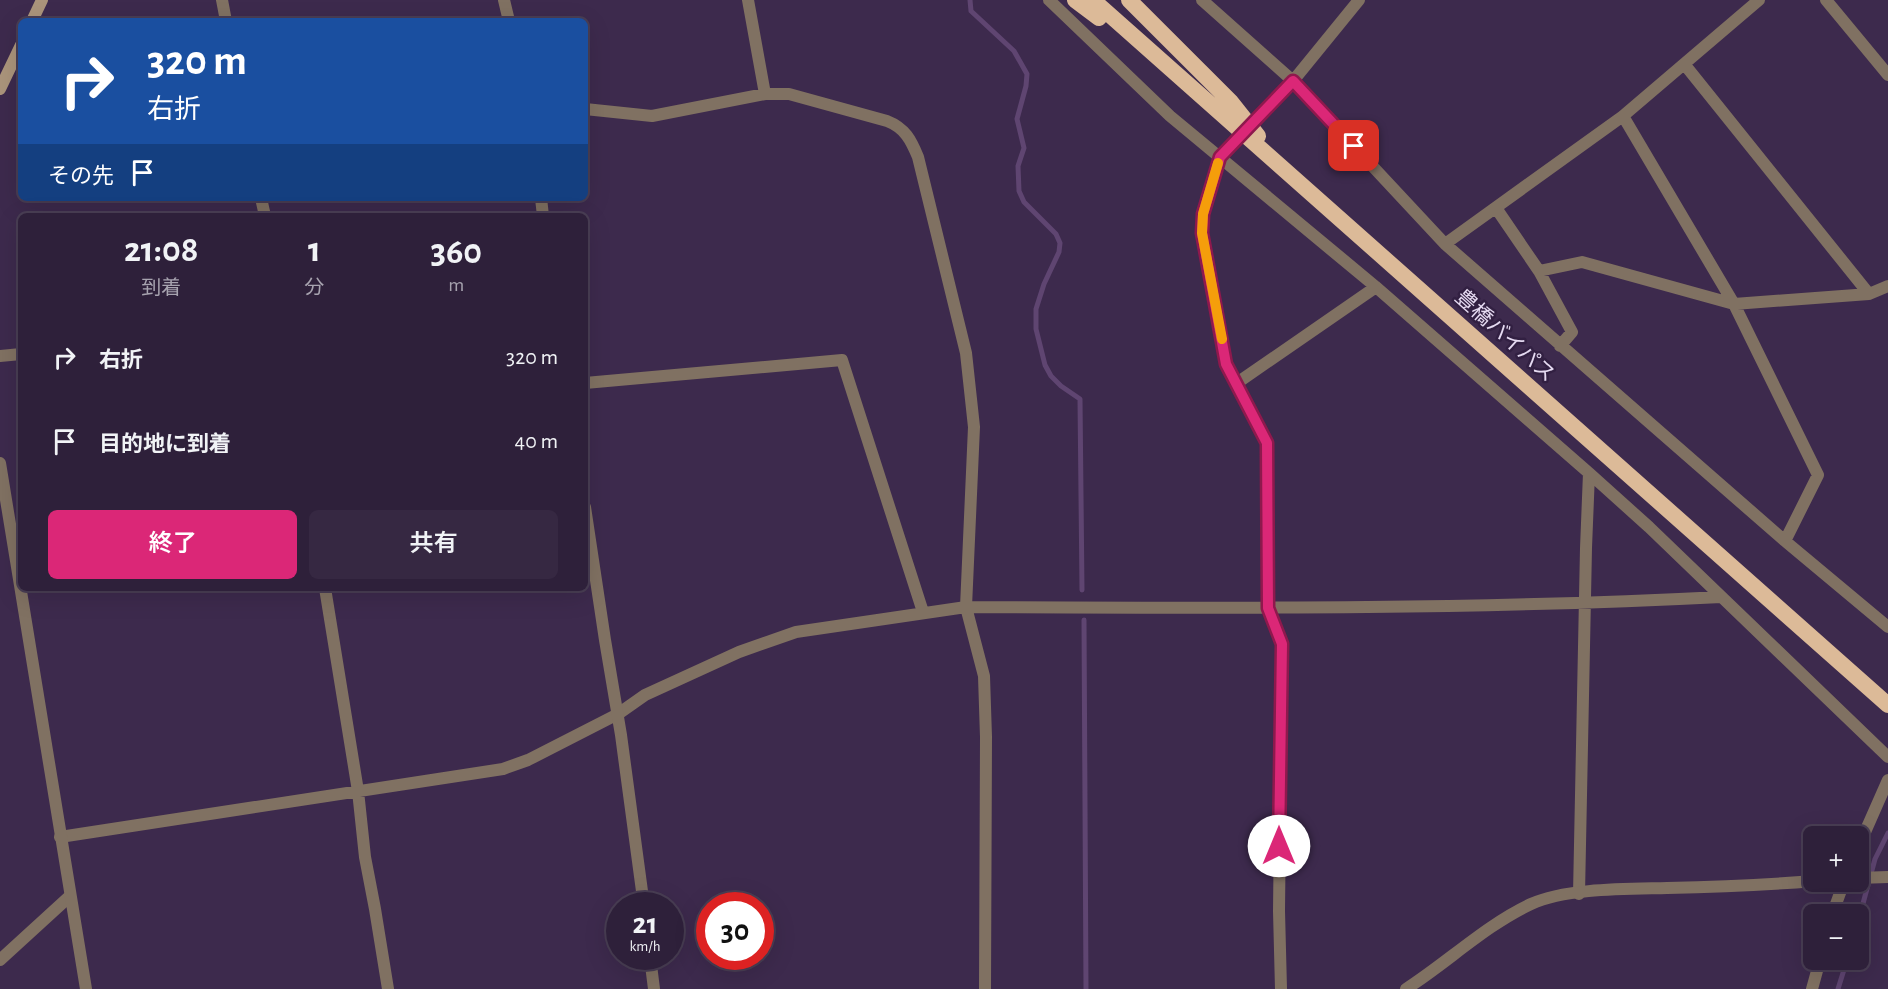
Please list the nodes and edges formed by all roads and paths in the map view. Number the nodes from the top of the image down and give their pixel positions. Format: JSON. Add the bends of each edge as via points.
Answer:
{"nodes":[{"id":1,"x":42,"y":0,"type":"edge"},
{"id":2,"x":222,"y":0,"type":"edge"},
{"id":3,"x":504,"y":0,"type":"edge"},
{"id":4,"x":748,"y":0,"type":"edge"},
{"id":5,"x":1049,"y":0,"type":"edge"},
{"id":6,"x":1075,"y":0,"type":"edge"},
{"id":7,"x":1093,"y":0,"type":"edge"},
{"id":8,"x":1129,"y":0,"type":"edge"},
{"id":9,"x":1202,"y":0,"type":"edge"},
{"id":10,"x":1359,"y":0,"type":"edge"},
{"id":11,"x":1759,"y":0,"type":"edge"},
{"id":12,"x":1826,"y":0,"type":"edge"},
{"id":13,"x":33,"y":18,"type":"edge"},
{"id":14,"x":225,"y":18,"type":"edge"},
{"id":15,"x":508,"y":18,"type":"edge"},
{"id":16,"x":18,"y":51,"type":"edge"},
{"id":17,"x":1685,"y":65,"type":"junction"},
{"id":18,"x":1888,"y":75,"type":"edge"},
{"id":19,"x":1293,"y":81,"type":"junction"},
{"id":20,"x":1186,"y":83,"type":"junction"},
{"id":21,"x":0,"y":89,"type":"edge"},
{"id":22,"x":765,"y":94,"type":"junction"},
{"id":23,"x":588,"y":109,"type":"edge"},
{"id":24,"x":1623,"y":116,"type":"junction"},
{"id":25,"x":1220,"y":157,"type":"junction"},
{"id":26,"x":1282,"y":167,"type":"junction"},
{"id":27,"x":1496,"y":208,"type":"junction"},
{"id":28,"x":1445,"y":244,"type":"junction"},
{"id":29,"x":1539,"y":271,"type":"junction"},
{"id":30,"x":1888,"y":286,"type":"edge"},
{"id":31,"x":1376,"y":287,"type":"junction"},
{"id":32,"x":1869,"y":294,"type":"junction"},
{"id":33,"x":1734,"y":304,"type":"junction"},
{"id":34,"x":1560,"y":346,"type":"junction"},
{"id":35,"x":18,"y":354,"type":"edge"},
{"id":36,"x":0,"y":356,"type":"edge"},
{"id":37,"x":588,"y":383,"type":"edge"},
{"id":38,"x":1237,"y":383,"type":"junction"},
{"id":39,"x":0,"y":463,"type":"edge"},
{"id":40,"x":1589,"y":473,"type":"junction"},
{"id":41,"x":588,"y":527,"type":"edge"},
{"id":42,"x":1785,"y":541,"type":"junction"},
{"id":43,"x":18,"y":575,"type":"edge"},
{"id":44,"x":21,"y":591,"type":"edge"},
{"id":45,"x":325,"y":591,"type":"edge"},
{"id":46,"x":1721,"y":597,"type":"junction"},
{"id":47,"x":1585,"y":604,"type":"junction"},
{"id":48,"x":966,"y":608,"type":"junction"},
{"id":49,"x":1268,"y":608,"type":"junction"},
{"id":50,"x":923,"y":612,"type":"junction"},
{"id":51,"x":1888,"y":627,"type":"edge"},
{"id":52,"x":1888,"y":705,"type":"edge"},
{"id":53,"x":618,"y":714,"type":"junction"},
{"id":54,"x":1888,"y":757,"type":"edge"},
{"id":55,"x":1888,"y":780,"type":"edge"},
{"id":56,"x":358,"y":791,"type":"junction"},
{"id":57,"x":1868,"y":826,"type":"edge"},
{"id":58,"x":60,"y":837,"type":"junction"},
{"id":59,"x":1888,"y":877,"type":"edge"},
{"id":60,"x":1869,"y":878,"type":"edge"},
{"id":61,"x":1803,"y":882,"type":"edge"},
{"id":62,"x":642,"y":892,"type":"edge"},
{"id":63,"x":1579,"y":894,"type":"junction"},
{"id":64,"x":70,"y":896,"type":"junction"},
{"id":65,"x":0,"y":960,"type":"edge"},
{"id":66,"x":652,"y":970,"type":"edge"},
{"id":67,"x":1817,"y":970,"type":"edge"},
{"id":68,"x":86,"y":989,"type":"edge"},
{"id":69,"x":388,"y":989,"type":"edge"},
{"id":70,"x":654,"y":989,"type":"edge"},
{"id":71,"x":985,"y":989,"type":"edge"},
{"id":72,"x":1281,"y":989,"type":"edge"},
{"id":73,"x":1406,"y":989,"type":"edge"},
{"id":74,"x":1812,"y":989,"type":"edge"}],
"edges":[{"from":1,"to":13,"type":"main road"},
{"from":2,"to":14,"type":"street"},
{"from":3,"to":15,"type":"street"},
{"from":4,"to":22,"type":"street"},
{"from":5,"to":25,"type":"street","via":[[1170,117]]},
{"from":6,"to":20,"type":"highway"},
{"from":7,"to":20,"type":"highway","name":"豊橋バイパス"},
{"from":8,"to":26,"type":"highway","via":[[1231,102]]},
{"from":9,"to":19,"type":"street"},
{"from":10,"to":19,"type":"street"},
{"from":11,"to":17,"type":"street"},
{"from":12,"to":18,"type":"street"},
{"from":16,"to":21,"type":"main road"},
{"from":17,"to":24,"type":"street"},
{"from":17,"to":32,"type":"street"},
{"from":19,"to":25,"type":"street"},
{"from":19,"to":28,"type":"street"},
{"from":20,"to":26,"type":"highway","name":"豊橋バイパス"},
{"from":22,"to":23,"type":"street","via":[[652,116]]},
{"from":22,"to":48,"type":"street","via":[[789,94],[896,124],[910,137],[918,157],[966,353],[974,427]]},
{"from":24,"to":27,"type":"street"},
{"from":24,"to":33,"type":"street"},
{"from":25,"to":31,"type":"street"},
{"from":25,"to":38,"type":"street","via":[[1203,214],[1202,233],[1226,364]]},
{"from":26,"to":52,"type":"highway","name":"豊橋バイパス"},
{"from":27,"to":28,"type":"street"},
{"from":27,"to":29,"type":"street"},
{"from":28,"to":34,"type":"street"},
{"from":29,"to":33,"type":"street","via":[[1582,262]]},
{"from":29,"to":34,"type":"street","via":[[1572,332]]},
{"from":30,"to":32,"type":"street"},
{"from":31,"to":38,"type":"street"},
{"from":31,"to":40,"type":"street"},
{"from":32,"to":33,"type":"street"},
{"from":33,"to":42,"type":"street","via":[[1818,475]]},
{"from":34,"to":42,"type":"street"},
{"from":35,"to":36,"type":"street"},
{"from":37,"to":50,"type":"street","via":[[842,360]]},
{"from":38,"to":49,"type":"street","via":[[1267,443]]},
{"from":39,"to":43,"type":"street"},
{"from":40,"to":46,"type":"street"},
{"from":40,"to":47,"type":"street"},
{"from":41,"to":53,"type":"street"},
{"from":42,"to":51,"type":"street"},
{"from":44,"to":58,"type":"street"},
{"from":45,"to":56,"type":"street"},
{"from":46,"to":47,"type":"street"},
{"from":46,"to":54,"type":"street"},
{"from":47,"to":49,"type":"street"},
{"from":47,"to":63,"type":"street"},
{"from":48,"to":49,"type":"street"},
{"from":48,"to":50,"type":"street"},
{"from":48,"to":71,"type":"street","via":[[984,676]]},
{"from":49,"to":72,"type":"street","via":[[1282,644]]},
{"from":50,"to":53,"type":"street","via":[[796,632],[739,652],[645,695]]},
{"from":53,"to":56,"type":"street","via":[[503,769]]},
{"from":53,"to":62,"type":"street"},
{"from":55,"to":57,"type":"street"},
{"from":56,"to":58,"type":"street"},
{"from":56,"to":69,"type":"street","via":[[364,857]]},
{"from":58,"to":64,"type":"street"},
{"from":59,"to":60,"type":"street"},
{"from":61,"to":63,"type":"street"},
{"from":63,"to":73,"type":"street","via":[[1553,896],[1531,904]]},
{"from":64,"to":65,"type":"street"},
{"from":64,"to":68,"type":"street"},
{"from":66,"to":70,"type":"street"},
{"from":67,"to":74,"type":"street"}]}
